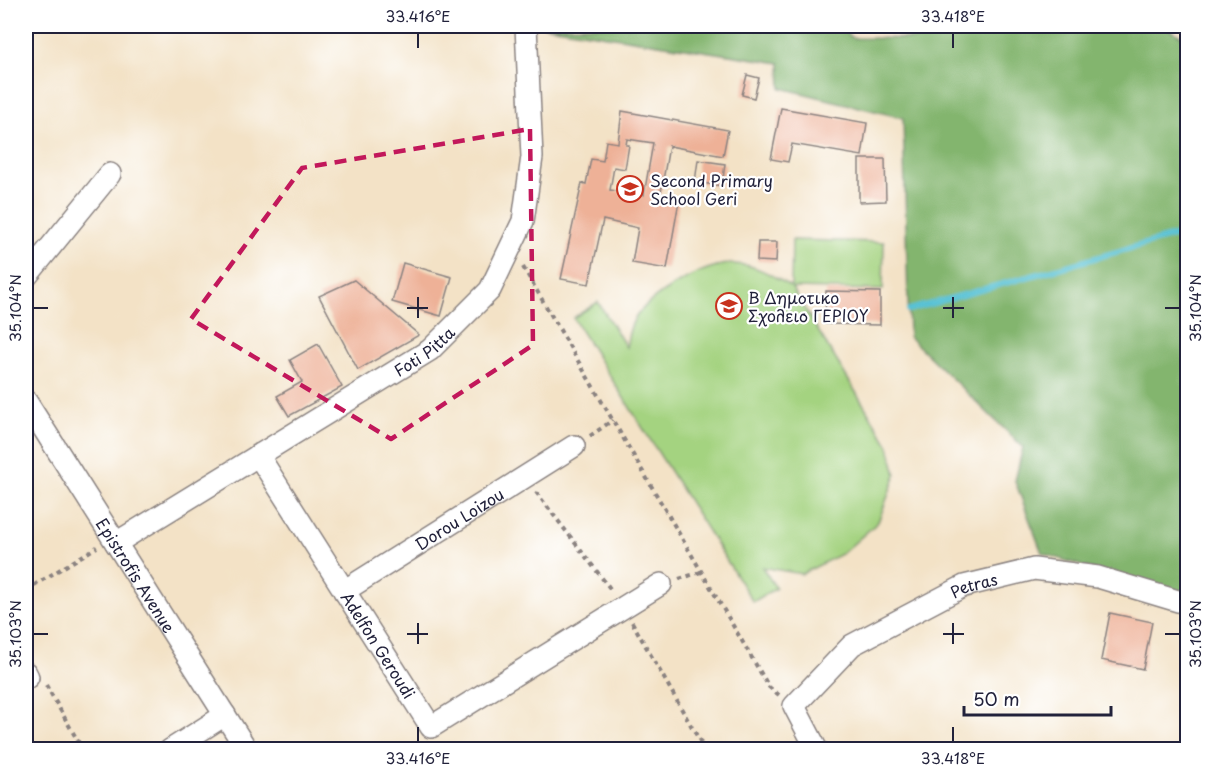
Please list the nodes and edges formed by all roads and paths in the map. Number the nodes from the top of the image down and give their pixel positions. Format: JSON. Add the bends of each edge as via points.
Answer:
{"nodes":[{"id":1,"x":526,"y":26,"type":"edge"},
{"id":2,"x":110,"y":174,"type":"dead end"},
{"id":3,"x":505,"y":258,"type":"junction"},
{"id":4,"x":26,"y":277,"type":"edge"},
{"id":5,"x":26,"y":401,"type":"edge"},
{"id":6,"x":613,"y":420,"type":"junction"},
{"id":7,"x":574,"y":446,"type":"joint"},
{"id":8,"x":258,"y":455,"type":"junction"},
{"id":9,"x":525,"y":477,"type":"junction"},
{"id":10,"x":114,"y":540,"type":"junction"},
{"id":11,"x":661,"y":584,"type":"dead end"},
{"id":12,"x":26,"y":590,"type":"edge"},
{"id":13,"x":344,"y":591,"type":"junction"},
{"id":14,"x":1188,"y":604,"type":"edge"},
{"id":15,"x":624,"y":608,"type":"junction"},
{"id":16,"x":27,"y":675,"type":"edge"},
{"id":17,"x":794,"y":706,"type":"junction"},
{"id":18,"x":225,"y":715,"type":"junction"},
{"id":19,"x":83,"y":750,"type":"edge"},
{"id":20,"x":170,"y":750,"type":"edge"},
{"id":21,"x":247,"y":750,"type":"edge"},
{"id":22,"x":705,"y":750,"type":"edge"},
{"id":23,"x":817,"y":750,"type":"edge"}],
"edges":[{"from":1,"to":3,"type":"street","name":"Foti Pitta","via":[[532,157],[523,221]]},
{"from":2,"to":4,"type":"street"},
{"from":3,"to":6,"type":"path","via":[[525,268]]},
{"from":3,"to":8,"type":"street","name":"Foti Pitta","via":[[490,290],[430,350]]},
{"from":5,"to":10,"type":"street","name":"Epistrofis Avenue"},
{"from":6,"to":7,"type":"path"},
{"from":6,"to":17,"type":"path","via":[[769,687]]},
{"from":7,"to":9,"type":"street","name":"Dorou Loizou"},
{"from":8,"to":10,"type":"street","name":"Foti Pitta"},
{"from":8,"to":13,"type":"street","name":"Adelfon Geroudi"},
{"from":9,"to":13,"type":"street","name":"Dorou Loizou"},
{"from":9,"to":15,"type":"path"},
{"from":10,"to":12,"type":"path"},
{"from":10,"to":18,"type":"street","name":"Epistrofis Avenue"},
{"from":11,"to":15,"type":"street","name":"Adelfon Geroudi"},
{"from":13,"to":15,"type":"street","name":"Adelfon Geroudi","via":[[431,727]]},
{"from":14,"to":17,"type":"street","name":"Petras","via":[[1098,577],[1034,569],[964,586],[852,645]]},
{"from":15,"to":22,"type":"path"},
{"from":16,"to":19,"type":"path","via":[[45,683]]},
{"from":17,"to":23,"type":"street"},
{"from":18,"to":20,"type":"street"},
{"from":18,"to":21,"type":"street","name":"Epistrofis Avenue"}]}
